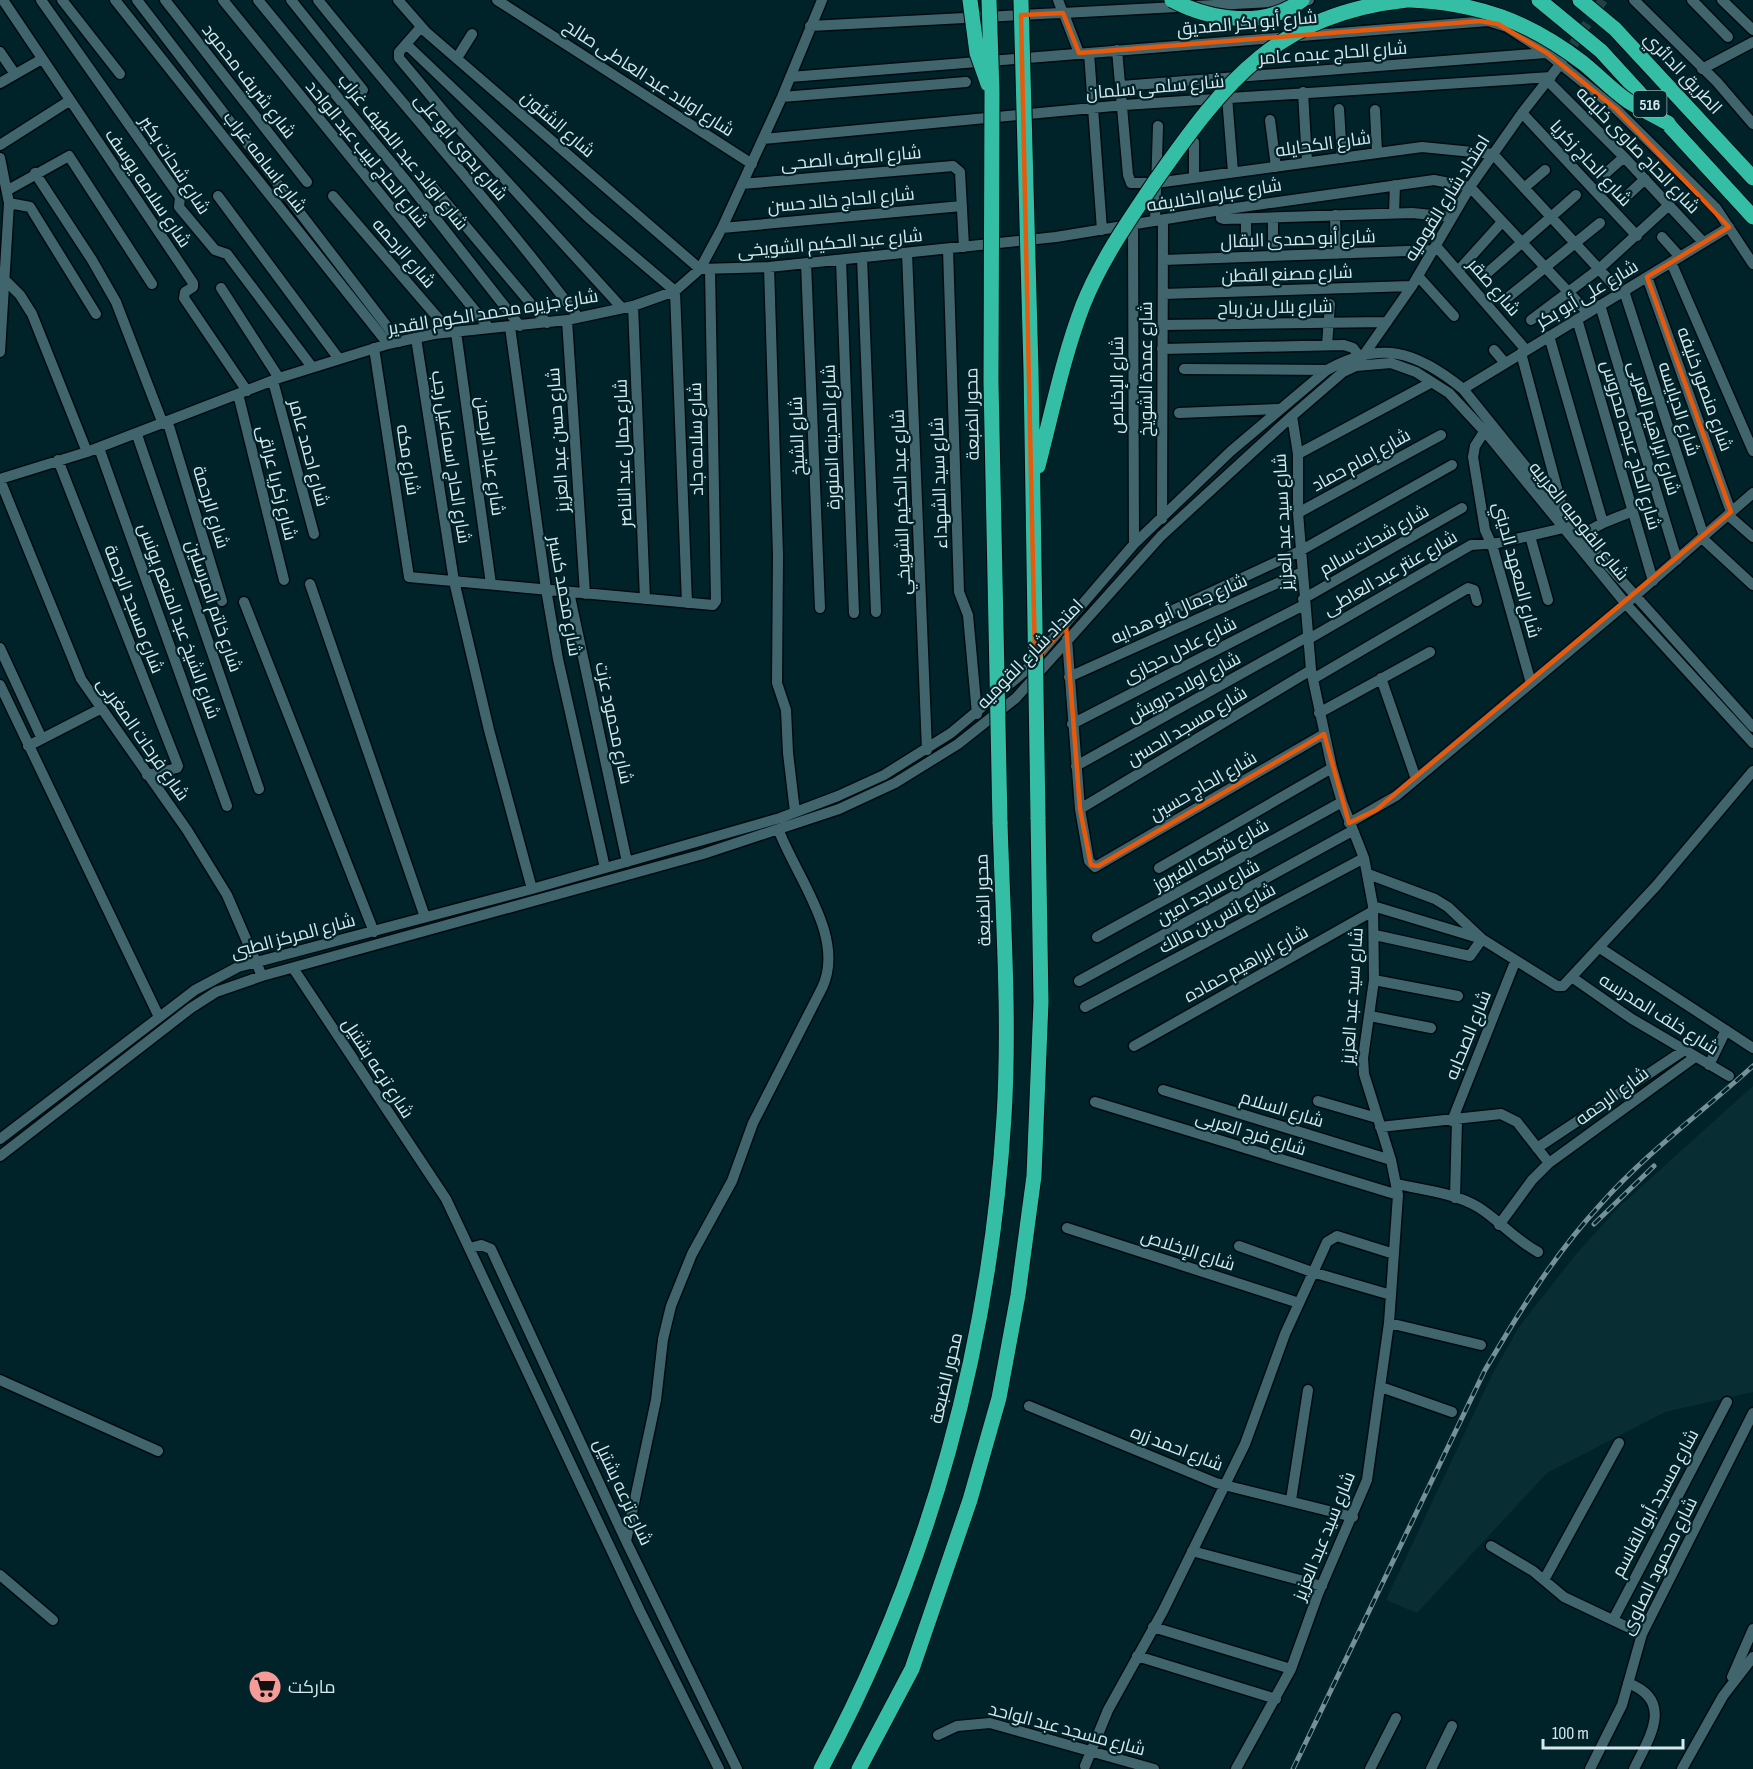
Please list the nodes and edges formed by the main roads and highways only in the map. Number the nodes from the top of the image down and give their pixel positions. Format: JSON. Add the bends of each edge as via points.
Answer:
{"nodes":[{"id":1,"x":970,"y":0,"type":"edge"},
{"id":2,"x":989,"y":0,"type":"edge"},
{"id":3,"x":1021,"y":0,"type":"edge"},
{"id":4,"x":1172,"y":0,"type":"edge"},
{"id":5,"x":1302,"y":0,"type":"edge"},
{"id":6,"x":1408,"y":0,"type":"edge"},
{"id":7,"x":1539,"y":0,"type":"edge"},
{"id":8,"x":1580,"y":0,"type":"edge"},
{"id":9,"x":992,"y":92,"type":"junction"},
{"id":10,"x":1668,"y":123,"type":"junction"},
{"id":11,"x":1753,"y":178,"type":"edge"},
{"id":12,"x":1753,"y":217,"type":"edge"},
{"id":13,"x":1034,"y":484,"type":"junction"},
{"id":14,"x":822,"y":1769,"type":"edge"},
{"id":15,"x":859,"y":1769,"type":"edge"}],
"edges":[{"from":1,"to":9,"type":"highway","bridge":true,"via":[[977,53]]},
{"from":2,"to":9,"type":"highway","name":"محور الضبعة","bridge":true},
{"from":3,"to":13,"type":"highway","bridge":true},
{"from":4,"to":5,"type":"highway","bridge":true,"via":[[1216,16],[1251,19],[1273,15]]},
{"from":6,"to":10,"type":"highway","bridge":true,"via":[[1467,5],[1517,23],[1549,39],[1628,101]]},
{"from":6,"to":13,"type":"highway","bridge":true,"via":[[1371,4],[1303,28],[1257,59],[1203,115],[1128,221],[1084,302]]},
{"from":7,"to":10,"type":"highway","number":"516","via":[[1601,51]]},
{"from":8,"to":11,"type":"highway","name":"الطريق الدائري","number":"516","via":[[1615,29]]},
{"from":9,"to":14,"type":"highway","name":"محور الضبعة","bridge":true,"via":[[991,382],[1006,1059],[1000,1172],[986,1288],[939,1490],[877,1655]]},
{"from":10,"to":12,"type":"highway","number":"516"},
{"from":13,"to":15,"type":"highway","bridge":true,"via":[[1041,1002],[1034,1176],[1018,1295],[1001,1386],[970,1500],[912,1669]]}]}
